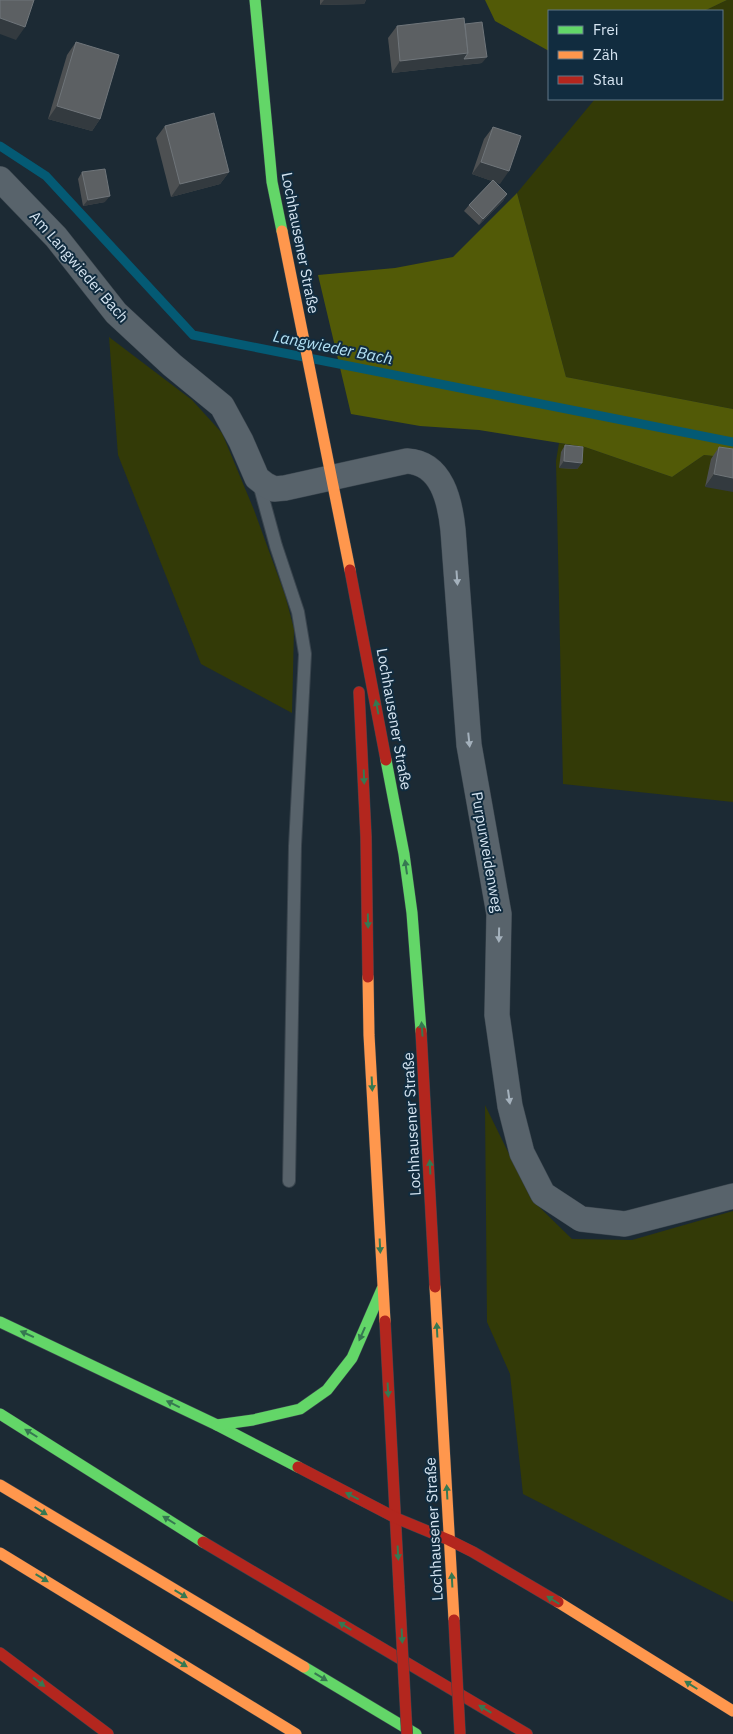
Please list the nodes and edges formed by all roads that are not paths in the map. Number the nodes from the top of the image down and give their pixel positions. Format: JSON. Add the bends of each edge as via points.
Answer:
{"nodes":[{"id":1,"x":254,"y":0,"type":"edge"},
{"id":2,"x":0,"y":179,"type":"edge"},
{"id":3,"x":257,"y":478,"type":"junction"},
{"id":4,"x":332,"y":478,"type":"junction"},
{"id":5,"x":340,"y":519,"type":"junction"},
{"id":6,"x":289,"y":1181,"type":"dead end"},
{"id":7,"x":733,"y":1196,"type":"edge"},
{"id":8,"x":382,"y":1289,"type":"junction"},
{"id":9,"x":0,"y":1322,"type":"edge"},
{"id":10,"x":0,"y":1414,"type":"edge"},
{"id":11,"x":217,"y":1425,"type":"junction"},
{"id":12,"x":0,"y":1485,"type":"edge"},
{"id":13,"x":396,"y":1518,"type":"junction"},
{"id":14,"x":449,"y":1540,"type":"junction"},
{"id":15,"x":0,"y":1553,"type":"edge"},
{"id":16,"x":0,"y":1653,"type":"edge"},
{"id":17,"x":733,"y":1710,"type":"edge"},
{"id":18,"x":108,"y":1734,"type":"edge"},
{"id":19,"x":296,"y":1734,"type":"edge"},
{"id":20,"x":407,"y":1734,"type":"edge"},
{"id":21,"x":416,"y":1734,"type":"edge"},
{"id":22,"x":460,"y":1734,"type":"edge"},
{"id":23,"x":527,"y":1734,"type":"edge"}],
"edges":[{"from":1,"to":4,"type":"main road","name":"Lochhausener Straße","via":[[272,182]]},
{"from":2,"to":3,"type":"street","name":"Am Langwieder Bach","via":[[56,237],[116,312],[222,406]]},
{"from":3,"to":4,"type":"street","via":[[274,488]]},
{"from":3,"to":6,"type":"lane","via":[[298,612],[305,654],[295,846]]},
{"from":4,"to":5,"type":"main road","name":"Lochhausener Straße"},
{"from":4,"to":7,"type":"street","name":"Purpurweidenweg","one_way":true,"via":[[415,462],[426,466],[442,484],[451,514],[469,745],[499,914],[497,1015],[510,1106],[522,1153],[543,1194],[581,1219],[625,1224]]},
{"from":5,"to":8,"type":"main road","name":"Lochhausener Straße","one_way":true,"via":[[358,676]]},
{"from":14,"to":5,"type":"main road","name":"Lochhausener Straße","one_way":true,"via":[[426,1077],[412,913],[402,844]]},
{"from":8,"to":11,"type":"main road","one_way":true,"via":[[352,1358],[327,1390],[300,1409]]},
{"from":8,"to":13,"type":"main road","name":"Lochhausener Straße","one_way":true},
{"from":11,"to":9,"type":"main road","one_way":true},
{"from":23,"to":10,"type":"main road","one_way":true,"via":[[210,1546]]},
{"from":13,"to":11,"type":"main road","one_way":true},
{"from":12,"to":21,"type":"main road","one_way":true},
{"from":13,"to":14,"type":"main road"},
{"from":13,"to":20,"type":"main road","name":"Lochhausener Straße","one_way":true,"bridge":true},
{"from":17,"to":14,"type":"main road","one_way":true,"via":[[517,1577]]},
{"from":22,"to":14,"type":"main road","name":"Lochhausener Straße","one_way":true,"bridge":true},
{"from":15,"to":19,"type":"main road","one_way":true},
{"from":16,"to":18,"type":"main road","one_way":true}]}
